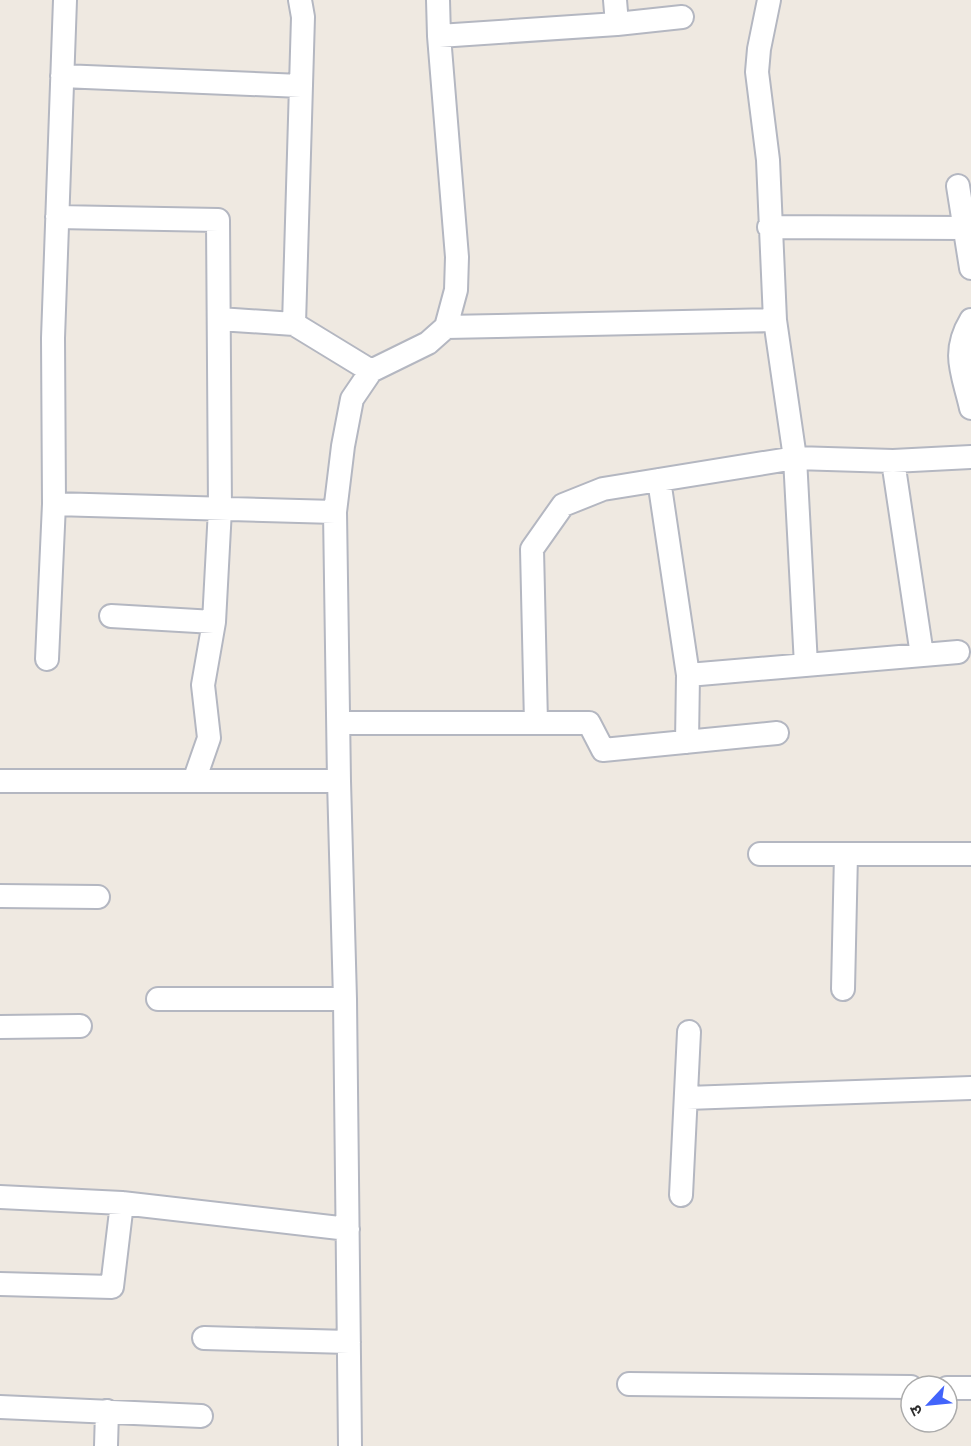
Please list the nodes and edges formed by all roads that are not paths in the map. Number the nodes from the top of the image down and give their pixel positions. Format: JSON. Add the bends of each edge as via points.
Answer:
{"nodes":[{"id":1,"x":65,"y":0,"type":"edge"},
{"id":2,"x":300,"y":0,"type":"edge"},
{"id":3,"x":438,"y":0,"type":"edge"},
{"id":4,"x":615,"y":0,"type":"edge"},
{"id":5,"x":769,"y":0,"type":"edge"},
{"id":6,"x":682,"y":17,"type":"dead end"},
{"id":7,"x":617,"y":24,"type":"junction"},
{"id":8,"x":439,"y":36,"type":"junction"},
{"id":9,"x":62,"y":76,"type":"junction"},
{"id":10,"x":301,"y":86,"type":"junction"},
{"id":11,"x":958,"y":186,"type":"dead end"},
{"id":12,"x":57,"y":217,"type":"junction"},
{"id":13,"x":769,"y":227,"type":"junction"},
{"id":14,"x":963,"y":228,"type":"junction"},
{"id":15,"x":971,"y":268,"type":"edge"},
{"id":16,"x":219,"y":320,"type":"junction"},
{"id":17,"x":775,"y":320,"type":"junction"},
{"id":18,"x":971,"y":320,"type":"edge"},
{"id":19,"x":294,"y":324,"type":"junction"},
{"id":20,"x":446,"y":327,"type":"junction"},
{"id":21,"x":371,"y":371,"type":"junction"},
{"id":22,"x":971,"y":408,"type":"edge"},
{"id":23,"x":971,"y":457,"type":"edge"},
{"id":24,"x":795,"y":458,"type":"junction"},
{"id":25,"x":892,"y":461,"type":"junction"},
{"id":26,"x":659,"y":480,"type":"junction"},
{"id":27,"x":54,"y":504,"type":"junction"},
{"id":28,"x":220,"y":509,"type":"junction"},
{"id":29,"x":335,"y":512,"type":"junction"},
{"id":30,"x":111,"y":616,"type":"dead end"},
{"id":31,"x":214,"y":622,"type":"junction"},
{"id":32,"x":958,"y":652,"type":"dead end"},
{"id":33,"x":922,"y":655,"type":"junction"},
{"id":34,"x":47,"y":659,"type":"dead end"},
{"id":35,"x":806,"y":665,"type":"junction"},
{"id":36,"x":688,"y":675,"type":"junction"},
{"id":37,"x":339,"y":723,"type":"junction"},
{"id":38,"x":536,"y":723,"type":"junction"},
{"id":39,"x":777,"y":733,"type":"dead end"},
{"id":40,"x":687,"y":742,"type":"junction"},
{"id":41,"x":339,"y":780,"type":"junction"},
{"id":42,"x":0,"y":781,"type":"edge"},
{"id":43,"x":194,"y":781,"type":"junction"},
{"id":44,"x":760,"y":854,"type":"dead end"},
{"id":45,"x":846,"y":854,"type":"junction"},
{"id":46,"x":971,"y":854,"type":"edge"},
{"id":47,"x":0,"y":896,"type":"edge"},
{"id":48,"x":98,"y":897,"type":"dead end"},
{"id":49,"x":843,"y":989,"type":"dead end"},
{"id":50,"x":158,"y":999,"type":"dead end"},
{"id":51,"x":345,"y":999,"type":"junction"},
{"id":52,"x":80,"y":1026,"type":"dead end"},
{"id":53,"x":0,"y":1027,"type":"edge"},
{"id":54,"x":689,"y":1032,"type":"dead end"},
{"id":55,"x":971,"y":1088,"type":"edge"},
{"id":56,"x":687,"y":1098,"type":"junction"},
{"id":57,"x":681,"y":1195,"type":"dead end"},
{"id":58,"x":0,"y":1197,"type":"edge"},
{"id":59,"x":122,"y":1203,"type":"junction"},
{"id":60,"x":348,"y":1229,"type":"junction"},
{"id":61,"x":0,"y":1284,"type":"edge"},
{"id":62,"x":204,"y":1338,"type":"dead end"},
{"id":63,"x":349,"y":1341,"type":"junction"},
{"id":64,"x":629,"y":1384,"type":"dead end"},
{"id":65,"x":899,"y":1387,"type":"edge"},
{"id":66,"x":0,"y":1407,"type":"edge"},
{"id":67,"x":106,"y":1411,"type":"junction"},
{"id":68,"x":201,"y":1416,"type":"dead end"},
{"id":69,"x":106,"y":1446,"type":"edge"},
{"id":70,"x":350,"y":1446,"type":"edge"}],
"edges":[{"from":1,"to":9,"type":"street"},
{"from":2,"to":10,"type":"street"},
{"from":3,"to":8,"type":"street"},
{"from":4,"to":7,"type":"street"},
{"from":5,"to":13,"type":"street","via":[[756,72],[768,160]]},
{"from":6,"to":7,"type":"street"},
{"from":7,"to":8,"type":"street"},
{"from":8,"to":20,"type":"street","via":[[458,257],[456,290]]},
{"from":9,"to":10,"type":"street"},
{"from":9,"to":12,"type":"street"},
{"from":10,"to":19,"type":"street"},
{"from":11,"to":14,"type":"street"},
{"from":12,"to":16,"type":"street","via":[[218,220]]},
{"from":12,"to":27,"type":"street"},
{"from":13,"to":14,"type":"street"},
{"from":13,"to":17,"type":"street"},
{"from":14,"to":15,"type":"street"},
{"from":16,"to":19,"type":"street"},
{"from":16,"to":28,"type":"street"},
{"from":17,"to":20,"type":"street"},
{"from":17,"to":24,"type":"street"},
{"from":18,"to":22,"type":"street","via":[[962,335],[958,354]]},
{"from":19,"to":21,"type":"street"},
{"from":20,"to":21,"type":"street","via":[[428,343]]},
{"from":21,"to":29,"type":"street","via":[[352,399]]},
{"from":23,"to":25,"type":"street"},
{"from":24,"to":25,"type":"street"},
{"from":24,"to":26,"type":"street"},
{"from":24,"to":35,"type":"street"},
{"from":25,"to":33,"type":"street"},
{"from":26,"to":36,"type":"street"},
{"from":26,"to":38,"type":"street","via":[[603,489],[563,506],[531,549]]},
{"from":27,"to":28,"type":"street"},
{"from":27,"to":34,"type":"street"},
{"from":28,"to":29,"type":"street"},
{"from":28,"to":31,"type":"street"},
{"from":29,"to":37,"type":"street"},
{"from":30,"to":31,"type":"street"},
{"from":31,"to":43,"type":"street","via":[[203,685],[209,738]]},
{"from":32,"to":33,"type":"street"},
{"from":33,"to":35,"type":"street"},
{"from":35,"to":36,"type":"street"},
{"from":36,"to":40,"type":"street"},
{"from":37,"to":38,"type":"street"},
{"from":37,"to":41,"type":"street"},
{"from":38,"to":40,"type":"street","via":[[589,723],[603,750]]},
{"from":39,"to":40,"type":"street"},
{"from":41,"to":43,"type":"street"},
{"from":41,"to":51,"type":"street"},
{"from":42,"to":43,"type":"street"},
{"from":44,"to":45,"type":"street"},
{"from":45,"to":46,"type":"street"},
{"from":45,"to":49,"type":"street"},
{"from":47,"to":48,"type":"street"},
{"from":50,"to":51,"type":"street"},
{"from":51,"to":60,"type":"street"},
{"from":52,"to":53,"type":"street"},
{"from":54,"to":56,"type":"street"},
{"from":55,"to":56,"type":"street"},
{"from":56,"to":57,"type":"street"},
{"from":58,"to":59,"type":"street"},
{"from":59,"to":60,"type":"street"},
{"from":59,"to":61,"type":"street","via":[[112,1287]]},
{"from":60,"to":63,"type":"street"},
{"from":62,"to":63,"type":"street"},
{"from":63,"to":70,"type":"street"},
{"from":64,"to":65,"type":"street"},
{"from":66,"to":67,"type":"street"},
{"from":67,"to":68,"type":"street"},
{"from":67,"to":69,"type":"street"}]}
